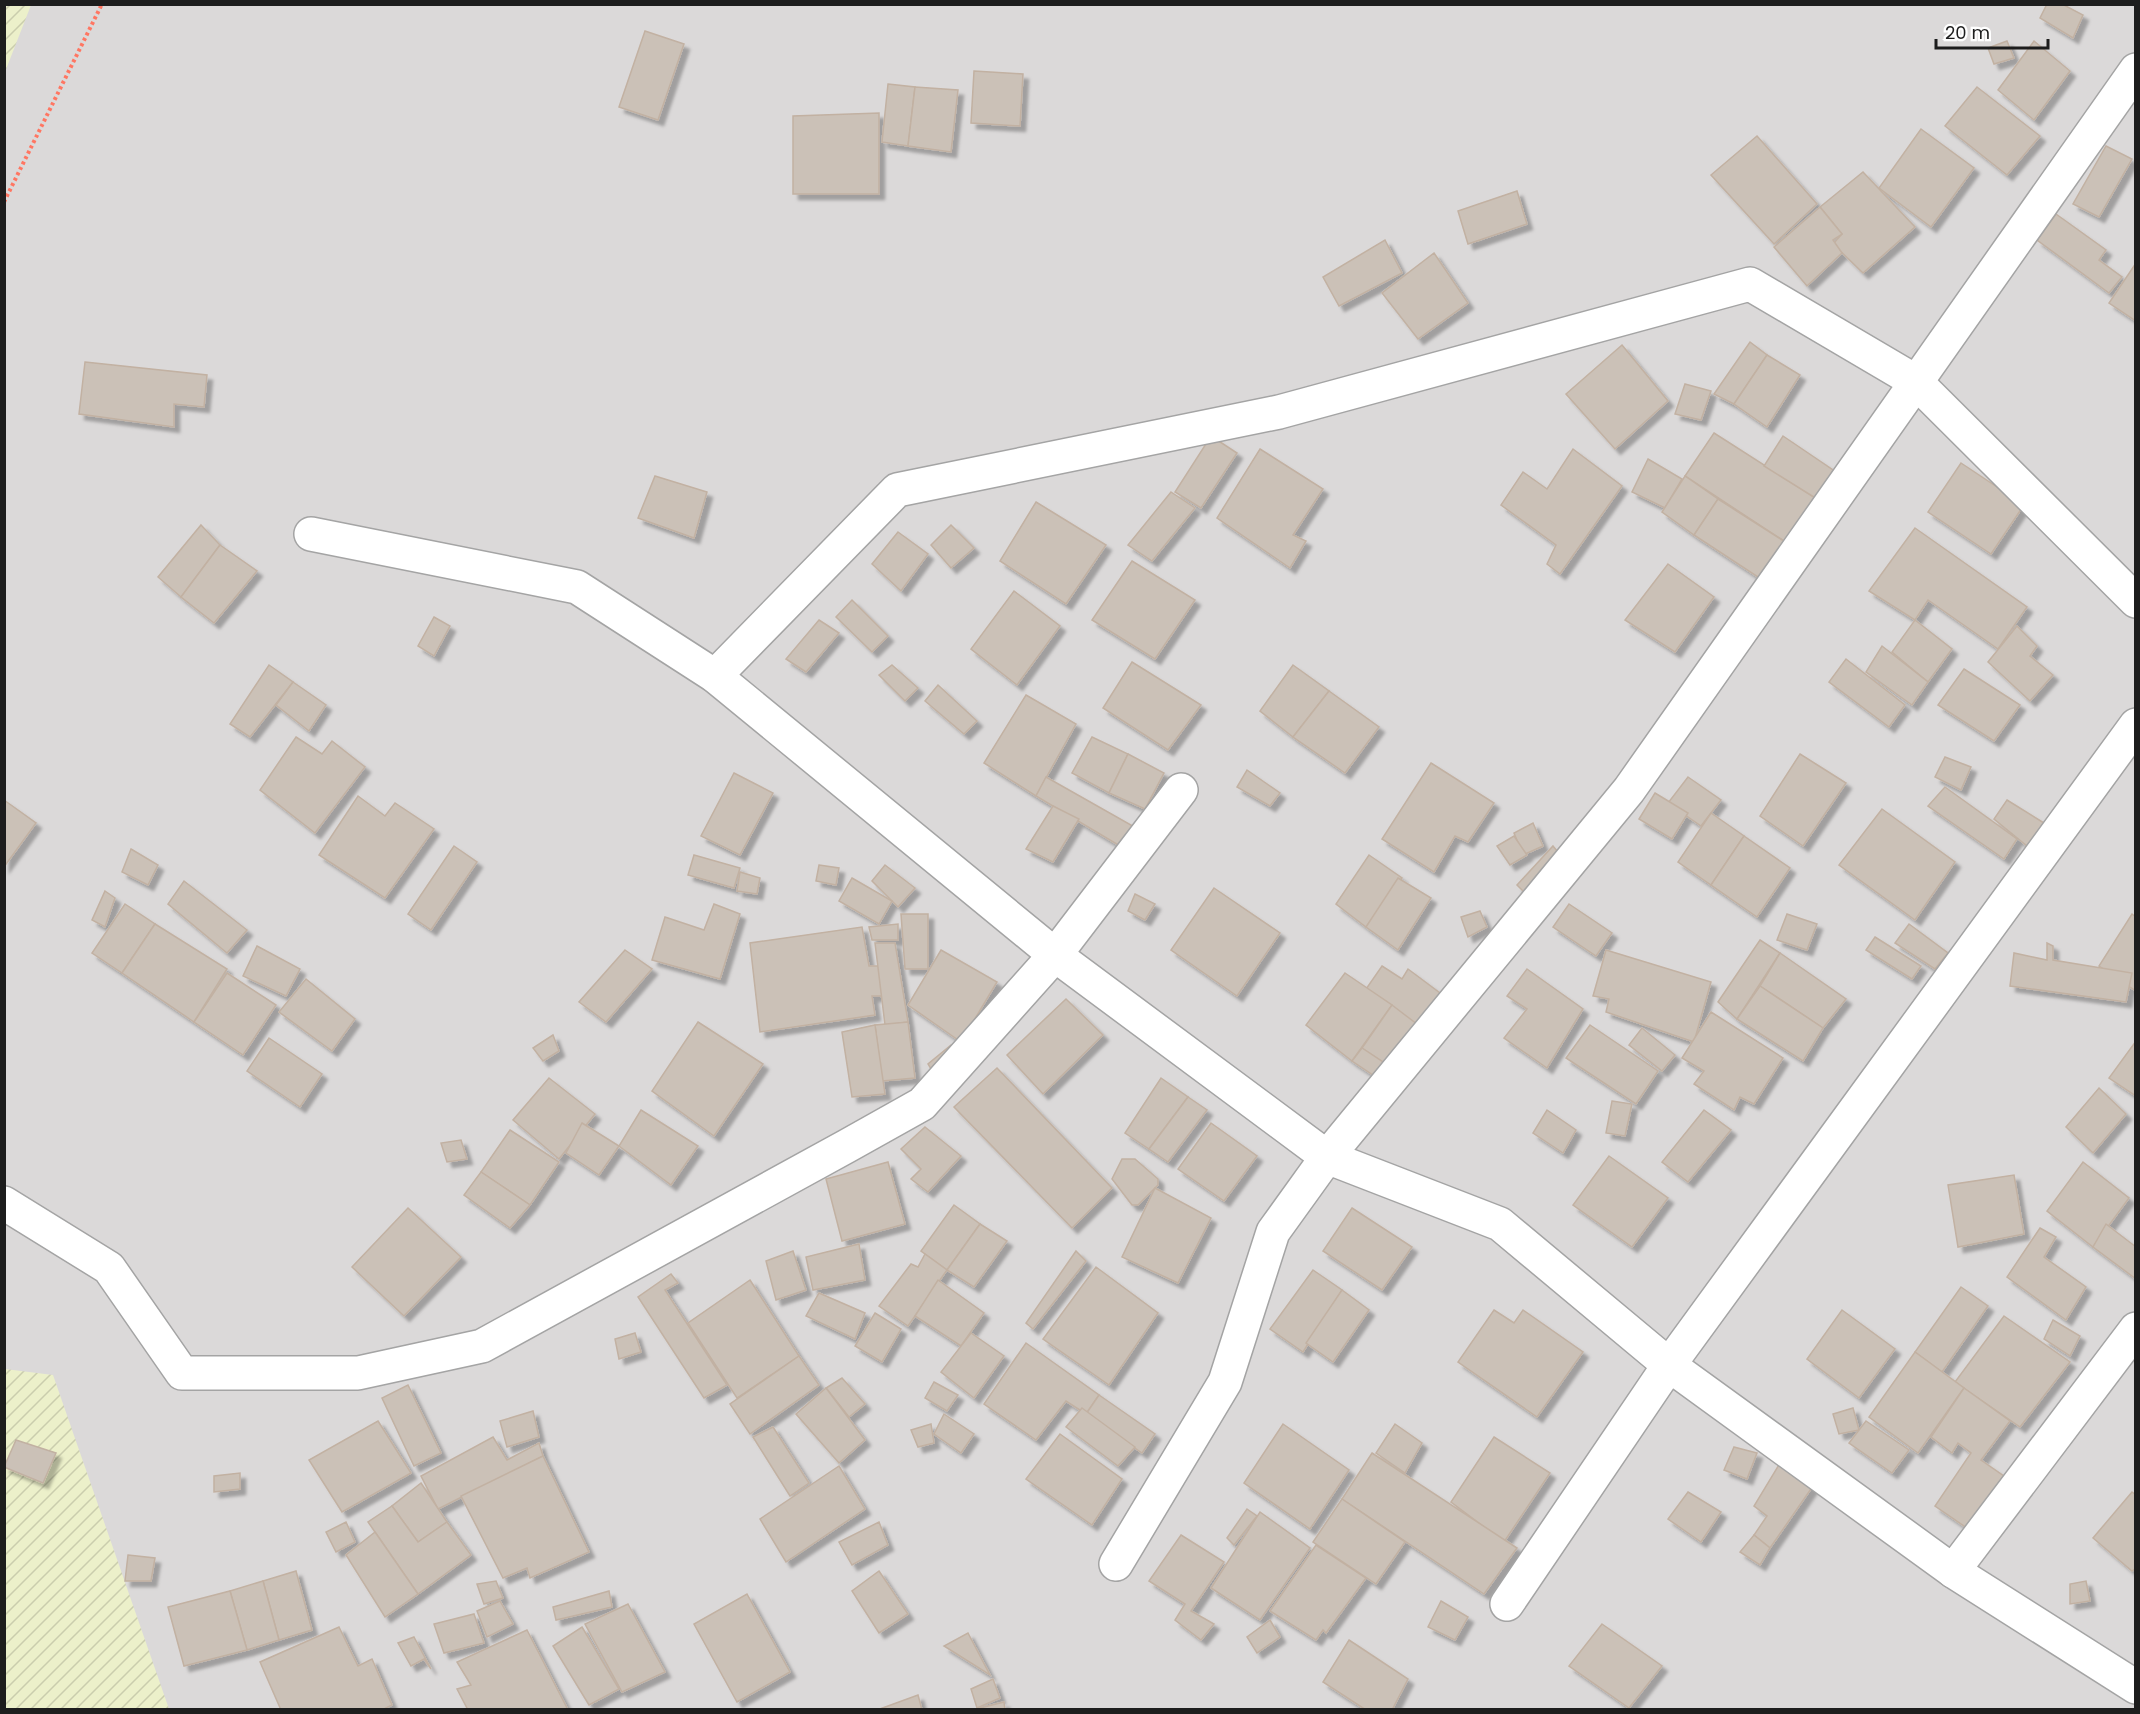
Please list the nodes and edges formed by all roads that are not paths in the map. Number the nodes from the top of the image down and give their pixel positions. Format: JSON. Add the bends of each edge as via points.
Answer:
{"nodes":[{"id":1,"x":2136,"y":70,"type":"edge"},
{"id":2,"x":2124,"y":109,"type":"edge"},
{"id":3,"x":1915,"y":381,"type":"junction"},
{"id":4,"x":311,"y":534,"type":"dead end"},
{"id":5,"x":2136,"y":600,"type":"edge"},
{"id":6,"x":716,"y":676,"type":"junction"},
{"id":7,"x":2136,"y":725,"type":"edge"},
{"id":8,"x":1181,"y":790,"type":"dead end"},
{"id":9,"x":1055,"y":955,"type":"junction"},
{"id":10,"x":1327,"y":1157,"type":"junction"},
{"id":11,"x":4,"y":1203,"type":"edge"},
{"id":12,"x":2136,"y":1329,"type":"edge"},
{"id":13,"x":1669,"y":1365,"type":"junction"},
{"id":14,"x":1116,"y":1564,"type":"dead end"},
{"id":15,"x":1953,"y":1571,"type":"junction"},
{"id":16,"x":1507,"y":1604,"type":"dead end"},
{"id":17,"x":2136,"y":1687,"type":"edge"}],
"edges":[{"from":1,"to":2,"type":"street"},
{"from":2,"to":3,"type":"street"},
{"from":3,"to":5,"type":"street"},
{"from":3,"to":6,"type":"street","via":[[1750,284],[1279,412],[897,490]]},
{"from":3,"to":10,"type":"street","via":[[1629,790]]},
{"from":4,"to":6,"type":"street","via":[[577,587]]},
{"from":6,"to":9,"type":"street"},
{"from":7,"to":13,"type":"street"},
{"from":8,"to":9,"type":"street"},
{"from":9,"to":10,"type":"street"},
{"from":9,"to":11,"type":"street","via":[[922,1104],[482,1346],[358,1373],[182,1373],[109,1268]]},
{"from":10,"to":13,"type":"street","via":[[1500,1224]]},
{"from":10,"to":14,"type":"street","via":[[1273,1232],[1225,1382]]},
{"from":12,"to":15,"type":"street"},
{"from":13,"to":15,"type":"street"},
{"from":13,"to":16,"type":"street"},
{"from":15,"to":17,"type":"street"}]}
